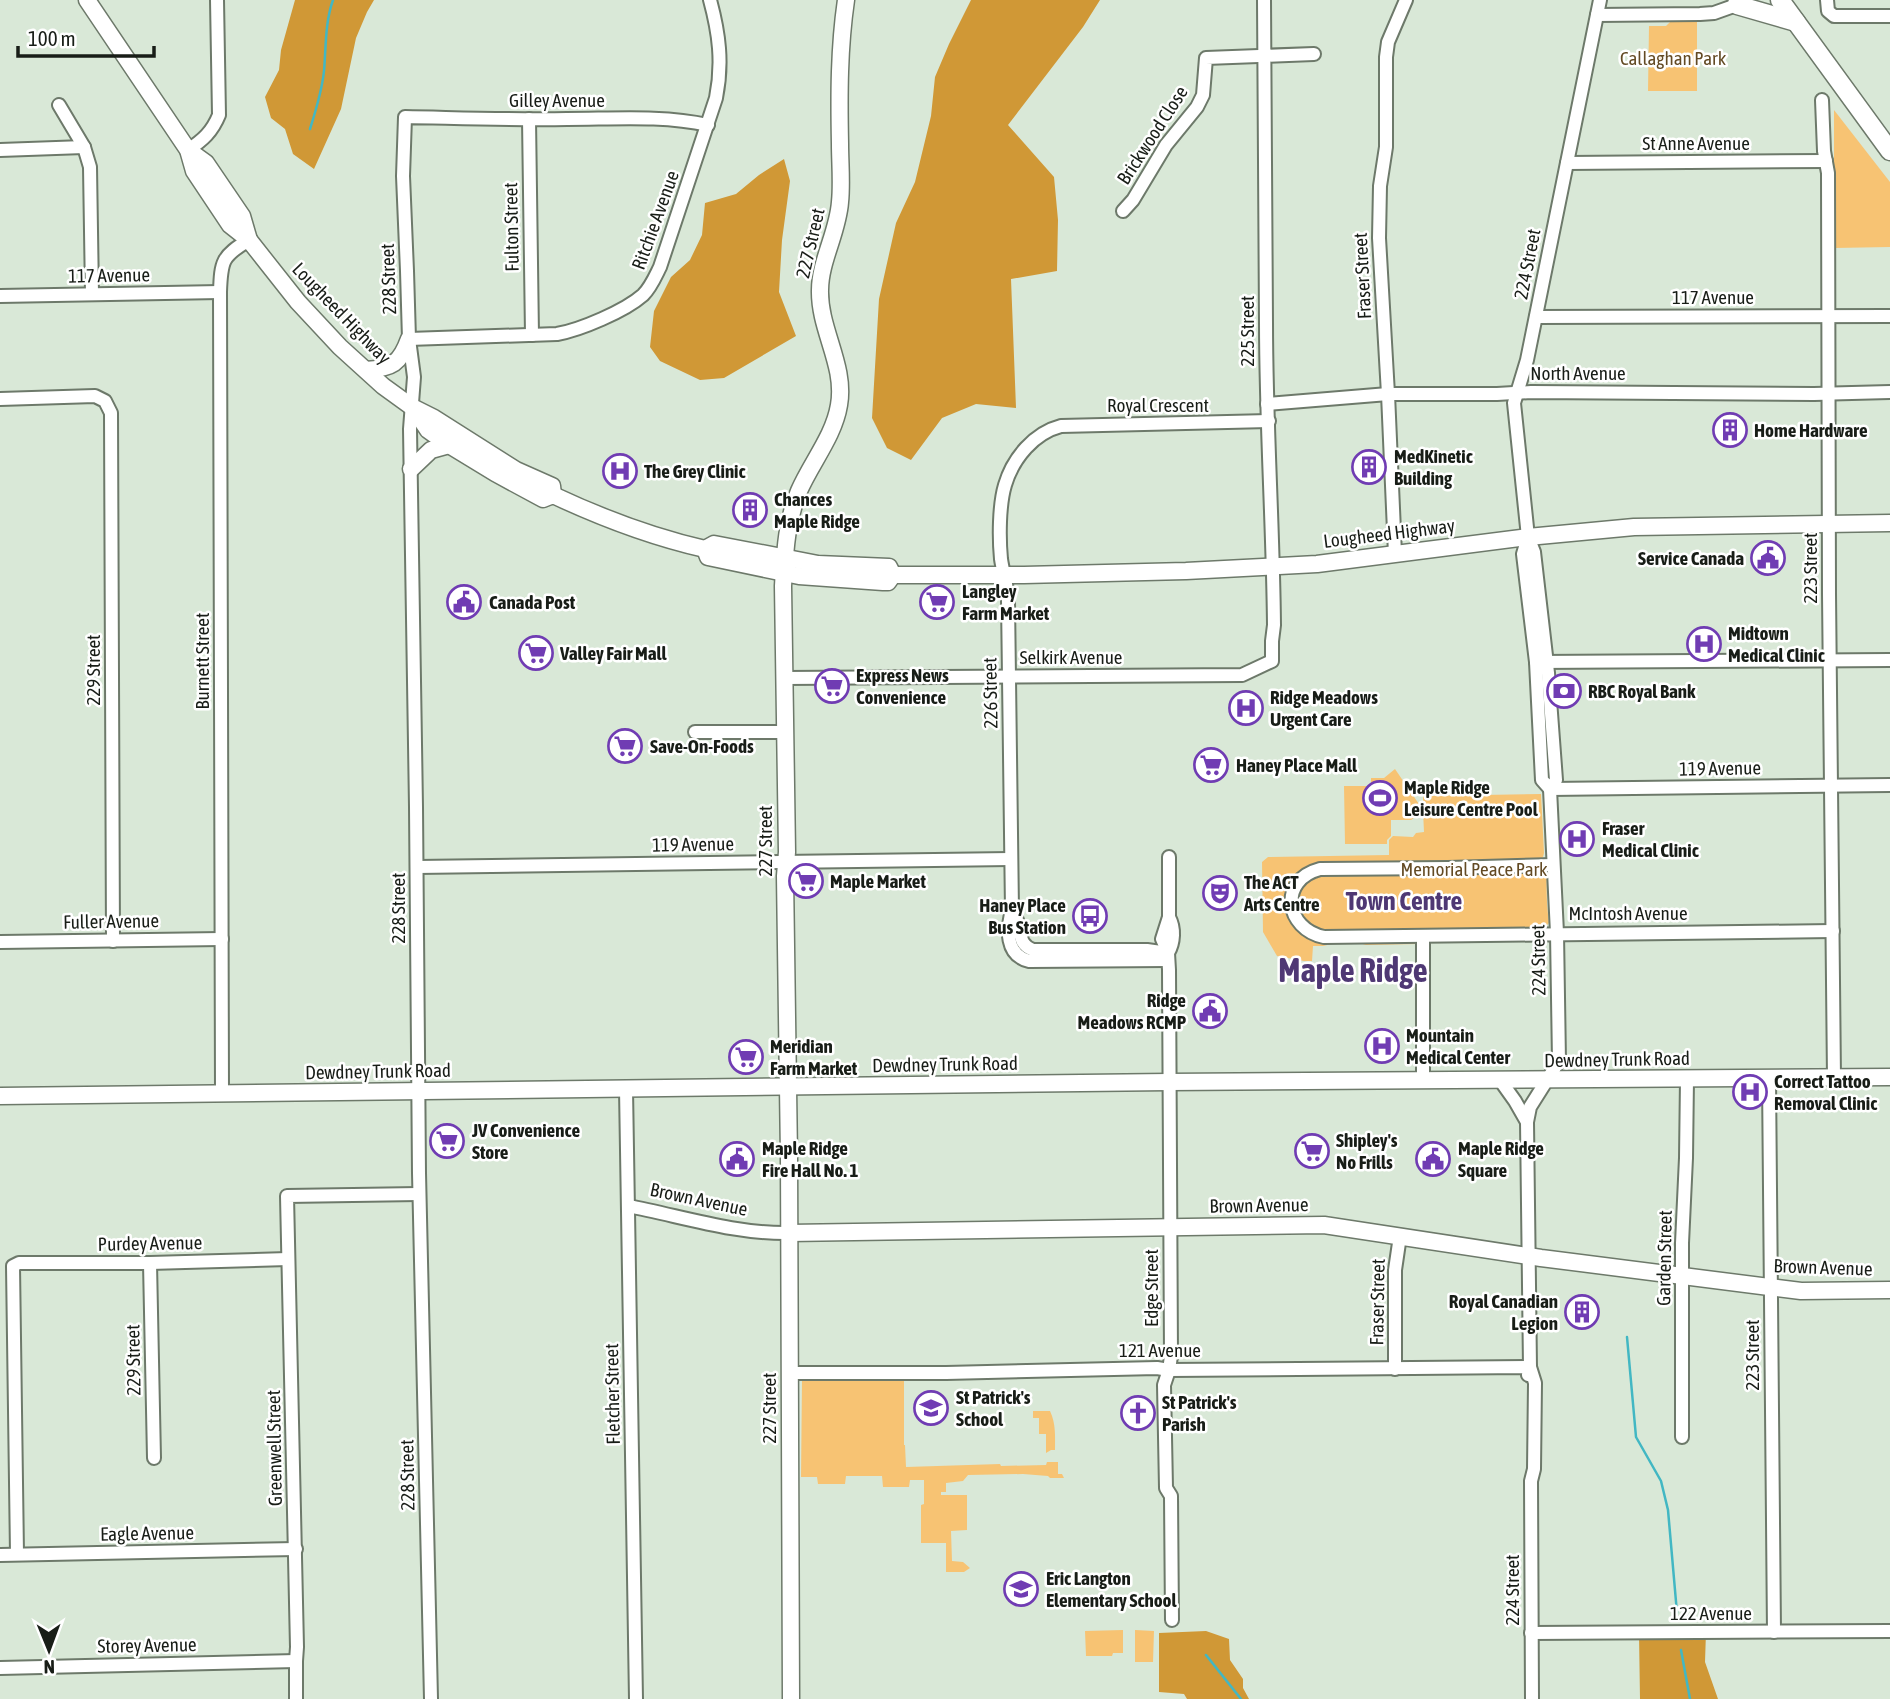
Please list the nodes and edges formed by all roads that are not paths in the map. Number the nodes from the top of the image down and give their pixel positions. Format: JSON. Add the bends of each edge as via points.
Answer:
{"nodes":[{"id":1,"x":87,"y":0,"type":"edge"},
{"id":2,"x":217,"y":0,"type":"edge"},
{"id":3,"x":710,"y":0,"type":"edge"},
{"id":4,"x":846,"y":0,"type":"edge"},
{"id":5,"x":1264,"y":0,"type":"edge"},
{"id":6,"x":1406,"y":0,"type":"edge"},
{"id":7,"x":1600,"y":0,"type":"edge"},
{"id":8,"x":1780,"y":0,"type":"edge"},
{"id":9,"x":1798,"y":0,"type":"edge"},
{"id":10,"x":1827,"y":0,"type":"edge"},
{"id":11,"x":1741,"y":2,"type":"edge"},
{"id":12,"x":1597,"y":15,"type":"junction"},
{"id":13,"x":1890,"y":16,"type":"edge"},
{"id":14,"x":1796,"y":22,"type":"junction"},
{"id":15,"x":1314,"y":54,"type":"dead end"},
{"id":16,"x":1265,"y":55,"type":"junction"},
{"id":17,"x":1839,"y":79,"type":"junction"},
{"id":18,"x":1822,"y":100,"type":"dead end"},
{"id":19,"x":59,"y":105,"type":"dead end"},
{"id":20,"x":405,"y":117,"type":"joint"},
{"id":21,"x":528,"y":119,"type":"junction"},
{"id":22,"x":708,"y":125,"type":"junction"},
{"id":23,"x":1890,"y":132,"type":"edge"},
{"id":24,"x":84,"y":147,"type":"junction"},
{"id":25,"x":0,"y":150,"type":"edge"},
{"id":26,"x":188,"y":150,"type":"junction"},
{"id":27,"x":1890,"y":151,"type":"edge"},
{"id":28,"x":1826,"y":161,"type":"junction"},
{"id":29,"x":1567,"y":163,"type":"junction"},
{"id":30,"x":1124,"y":211,"type":"dead end"},
{"id":31,"x":249,"y":240,"type":"junction"},
{"id":32,"x":220,"y":292,"type":"junction"},
{"id":33,"x":92,"y":294,"type":"junction"},
{"id":34,"x":0,"y":296,"type":"edge"},
{"id":35,"x":1890,"y":316,"type":"edge"},
{"id":36,"x":1536,"y":317,"type":"junction"},
{"id":37,"x":1828,"y":317,"type":"junction"},
{"id":38,"x":531,"y":335,"type":"junction"},
{"id":39,"x":409,"y":339,"type":"junction"},
{"id":40,"x":366,"y":370,"type":"junction"},
{"id":41,"x":1890,"y":392,"type":"edge"},
{"id":42,"x":1517,"y":393,"type":"junction"},
{"id":43,"x":1829,"y":393,"type":"junction"},
{"id":44,"x":1388,"y":394,"type":"junction"},
{"id":45,"x":0,"y":399,"type":"edge"},
{"id":46,"x":1267,"y":404,"type":"junction"},
{"id":47,"x":412,"y":407,"type":"junction"},
{"id":48,"x":1269,"y":421,"type":"junction"},
{"id":49,"x":1048,"y":430,"type":"joint"},
{"id":50,"x":449,"y":445,"type":"junction"},
{"id":51,"x":411,"y":469,"type":"junction"},
{"id":52,"x":553,"y":495,"type":"junction"},
{"id":53,"x":1890,"y":523,"type":"edge"},
{"id":54,"x":1829,"y":524,"type":"junction"},
{"id":55,"x":1528,"y":537,"type":"junction"},
{"id":56,"x":1395,"y":554,"type":"junction"},
{"id":57,"x":784,"y":566,"type":"junction"},
{"id":58,"x":1272,"y":567,"type":"junction"},
{"id":59,"x":1004,"y":575,"type":"junction"},
{"id":60,"x":1830,"y":660,"type":"junction"},
{"id":61,"x":1890,"y":660,"type":"edge"},
{"id":62,"x":1272,"y":661,"type":"joint"},
{"id":63,"x":1541,"y":662,"type":"junction"},
{"id":64,"x":1009,"y":677,"type":"junction"},
{"id":65,"x":784,"y":678,"type":"junction"},
{"id":66,"x":695,"y":732,"type":"dead end"},
{"id":67,"x":786,"y":732,"type":"junction"},
{"id":68,"x":1890,"y":785,"type":"edge"},
{"id":69,"x":1832,"y":786,"type":"junction"},
{"id":70,"x":1550,"y":789,"type":"junction"},
{"id":71,"x":1169,"y":857,"type":"dead end"},
{"id":72,"x":1011,"y":859,"type":"junction"},
{"id":73,"x":786,"y":862,"type":"junction"},
{"id":74,"x":1553,"y":865,"type":"junction"},
{"id":75,"x":417,"y":867,"type":"junction"},
{"id":76,"x":1012,"y":910,"type":"junction"},
{"id":77,"x":1833,"y":931,"type":"junction"},
{"id":78,"x":1557,"y":933,"type":"junction"},
{"id":79,"x":1423,"y":936,"type":"junction"},
{"id":80,"x":222,"y":939,"type":"junction"},
{"id":81,"x":113,"y":941,"type":"junction"},
{"id":82,"x":0,"y":942,"type":"edge"},
{"id":83,"x":1168,"y":956,"type":"junction"},
{"id":84,"x":1890,"y":1077,"type":"edge"},
{"id":85,"x":1769,"y":1078,"type":"junction"},
{"id":86,"x":1834,"y":1078,"type":"junction"},
{"id":87,"x":1687,"y":1079,"type":"junction"},
{"id":88,"x":1423,"y":1080,"type":"junction"},
{"id":89,"x":1500,"y":1080,"type":"junction"},
{"id":90,"x":1548,"y":1080,"type":"junction"},
{"id":91,"x":1169,"y":1082,"type":"junction"},
{"id":92,"x":787,"y":1087,"type":"junction"},
{"id":93,"x":626,"y":1089,"type":"junction"},
{"id":94,"x":417,"y":1091,"type":"junction"},
{"id":95,"x":222,"y":1094,"type":"junction"},
{"id":96,"x":0,"y":1096,"type":"edge"},
{"id":97,"x":1527,"y":1122,"type":"junction"},
{"id":98,"x":419,"y":1194,"type":"junction"},
{"id":99,"x":628,"y":1206,"type":"junction"},
{"id":100,"x":1170,"y":1228,"type":"junction"},
{"id":101,"x":789,"y":1233,"type":"junction"},
{"id":102,"x":1400,"y":1237,"type":"junction"},
{"id":103,"x":1530,"y":1256,"type":"junction"},
{"id":104,"x":288,"y":1259,"type":"junction"},
{"id":105,"x":150,"y":1263,"type":"junction"},
{"id":106,"x":1683,"y":1275,"type":"junction"},
{"id":107,"x":1771,"y":1287,"type":"junction"},
{"id":108,"x":1890,"y":1290,"type":"edge"},
{"id":109,"x":1530,"y":1367,"type":"junction"},
{"id":110,"x":1395,"y":1369,"type":"junction"},
{"id":111,"x":1169,"y":1370,"type":"junction"},
{"id":112,"x":790,"y":1373,"type":"junction"},
{"id":113,"x":1682,"y":1437,"type":"dead end"},
{"id":114,"x":154,"y":1458,"type":"dead end"},
{"id":115,"x":296,"y":1549,"type":"junction"},
{"id":116,"x":17,"y":1554,"type":"junction"},
{"id":117,"x":0,"y":1555,"type":"edge"},
{"id":118,"x":1172,"y":1620,"type":"dead end"},
{"id":119,"x":1531,"y":1626,"type":"junction"},
{"id":120,"x":1890,"y":1631,"type":"edge"},
{"id":121,"x":1774,"y":1632,"type":"junction"},
{"id":122,"x":296,"y":1661,"type":"junction"},
{"id":123,"x":0,"y":1668,"type":"edge"},
{"id":124,"x":296,"y":1699,"type":"edge"},
{"id":125,"x":431,"y":1699,"type":"edge"},
{"id":126,"x":636,"y":1699,"type":"edge"},
{"id":127,"x":791,"y":1699,"type":"edge"},
{"id":128,"x":1532,"y":1699,"type":"edge"}],
"edges":[{"from":1,"to":26,"type":"main road","name":"Lougheed Highway"},
{"from":2,"to":26,"type":"street","via":[[219,115],[214,128]]},
{"from":3,"to":22,"type":"street","name":"Ritchie Avenue","via":[[720,40],[720,62]]},
{"from":4,"to":57,"type":"main road","name":"227 Street","via":[[840,39],[841,202],[820,286],[824,326],[840,378],[840,398],[831,430],[794,503]]},
{"from":5,"to":16,"type":"street","name":"225 Street"},
{"from":6,"to":44,"type":"street","name":"Fraser Street","via":[[1388,42],[1387,146],[1380,186]]},
{"from":7,"to":12,"type":"street","name":"224 Street"},
{"from":8,"to":14,"type":"highway"},
{"from":9,"to":14,"type":"highway"},
{"from":10,"to":13,"type":"street","via":[[1830,15],[1837,17]]},
{"from":11,"to":12,"type":"street","via":[[1714,13]]},
{"from":11,"to":14,"type":"highway"},
{"from":12,"to":29,"type":"street","name":"224 Street"},
{"from":14,"to":17,"type":"highway"},
{"from":15,"to":16,"type":"street","name":"Brickwood Close"},
{"from":16,"to":30,"type":"street","name":"Brickwood Close","via":[[1206,58],[1203,95],[1197,107],[1166,145]]},
{"from":16,"to":46,"type":"street","name":"225 Street"},
{"from":17,"to":23,"type":"highway"},
{"from":17,"to":27,"type":"highway"},
{"from":18,"to":28,"type":"street","name":"223 Street"},
{"from":19,"to":24,"type":"street"},
{"from":20,"to":21,"type":"street","name":"Gilley Avenue"},
{"from":20,"to":39,"type":"street","name":"228 Street"},
{"from":21,"to":22,"type":"street","name":"Gilley Avenue","via":[[673,119]]},
{"from":21,"to":38,"type":"street","name":"Fulton Street"},
{"from":22,"to":38,"type":"street","name":"Ritchie Avenue","via":[[660,267],[648,289],[631,304],[568,332]]},
{"from":24,"to":25,"type":"street"},
{"from":24,"to":33,"type":"street","via":[[90,167]]},
{"from":26,"to":31,"type":"main road","name":"Lougheed Highway","via":[[194,171],[217,207]]},
{"from":28,"to":29,"type":"street","name":"St Anne Avenue"},
{"from":28,"to":37,"type":"street","name":"223 Street"},
{"from":29,"to":36,"type":"street","name":"224 Street"},
{"from":31,"to":32,"type":"street","name":"Burnett Street","via":[[223,261]]},
{"from":31,"to":40,"type":"main road","name":"Lougheed Highway","via":[[298,302]]},
{"from":32,"to":33,"type":"street","name":"117 Avenue"},
{"from":32,"to":80,"type":"street","name":"Burnett Street"},
{"from":33,"to":34,"type":"street","name":"117 Avenue"},
{"from":35,"to":37,"type":"street","name":"117 Avenue"},
{"from":36,"to":37,"type":"street","name":"117 Avenue"},
{"from":36,"to":42,"type":"street","name":"224 Street"},
{"from":37,"to":43,"type":"street","name":"223 Street"},
{"from":38,"to":39,"type":"street","name":"Ritchie Avenue"},
{"from":39,"to":40,"type":"main road","via":[[394,364]]},
{"from":39,"to":47,"type":"street","name":"228 Street"},
{"from":40,"to":47,"type":"main road","name":"Lougheed Highway"},
{"from":41,"to":43,"type":"street","name":"North Avenue"},
{"from":42,"to":43,"type":"street","name":"North Avenue"},
{"from":42,"to":44,"type":"street","name":"North Avenue"},
{"from":42,"to":55,"type":"street","name":"224 Street","via":[[1514,408]]},
{"from":43,"to":54,"type":"street","name":"223 Street"},
{"from":44,"to":46,"type":"street","name":"North Avenue"},
{"from":44,"to":56,"type":"street","name":"Fraser Street"},
{"from":45,"to":81,"type":"street","name":"229 Street","via":[[94,396],[105,401],[111,413]]},
{"from":46,"to":48,"type":"street","name":"225 Street"},
{"from":47,"to":50,"type":"main road","name":"Lougheed Highway","via":[[428,430]]},
{"from":47,"to":51,"type":"street","name":"228 Street"},
{"from":47,"to":52,"type":"main road","name":"Lougheed Highway","via":[[516,470],[551,485]]},
{"from":48,"to":49,"type":"street","name":"Royal Crescent","via":[[1066,425]]},
{"from":48,"to":58,"type":"street","name":"225 Street"},
{"from":49,"to":59,"type":"street","name":"226 Street","via":[[1019,456],[1006,483],[1001,534]]},
{"from":50,"to":51,"type":"main road","via":[[431,450]]},
{"from":50,"to":52,"type":"main road","name":"Lougheed Highway","via":[[543,499]]},
{"from":51,"to":75,"type":"street","name":"228 Street"},
{"from":52,"to":57,"type":"main road","name":"Lougheed Highway","via":[[625,526],[705,549],[708,557]]},
{"from":53,"to":54,"type":"main road","name":"Lougheed Highway"},
{"from":54,"to":55,"type":"main road","name":"Lougheed Highway","via":[[1634,527]]},
{"from":54,"to":60,"type":"street","name":"223 Street"},
{"from":55,"to":56,"type":"main road","name":"Lougheed Highway"},
{"from":55,"to":63,"type":"street","name":"224 Street","via":[[1534,552]]},
{"from":56,"to":58,"type":"main road","name":"Lougheed Highway"},
{"from":57,"to":59,"type":"main road","name":"Lougheed Highway","via":[[818,578],[883,582],[893,575]]},
{"from":57,"to":65,"type":"main road","name":"227 Street"},
{"from":58,"to":59,"type":"main road","name":"Lougheed Highway"},
{"from":58,"to":62,"type":"street","name":"225 Street"},
{"from":59,"to":64,"type":"street","name":"226 Street"},
{"from":60,"to":61,"type":"street"},
{"from":60,"to":63,"type":"street"},
{"from":60,"to":69,"type":"street","name":"223 Street"},
{"from":62,"to":64,"type":"street","name":"Selkirk Avenue","via":[[1242,675]]},
{"from":63,"to":70,"type":"street","name":"224 Street","via":[[1556,780]]},
{"from":64,"to":65,"type":"street","name":"Selkirk Avenue"},
{"from":64,"to":72,"type":"street","name":"226 Street"},
{"from":65,"to":67,"type":"main road","name":"227 Street"},
{"from":66,"to":67,"type":"street"},
{"from":67,"to":73,"type":"main road","name":"227 Street"},
{"from":68,"to":69,"type":"street","name":"119 Avenue"},
{"from":69,"to":70,"type":"street","name":"119 Avenue"},
{"from":69,"to":77,"type":"street","name":"223 Street"},
{"from":70,"to":74,"type":"street","name":"224 Street"},
{"from":71,"to":83,"type":"street","name":"Edge Street","via":[[1172,946]]},
{"from":72,"to":73,"type":"street","name":"119 Avenue"},
{"from":72,"to":76,"type":"street","name":"226 Street"},
{"from":73,"to":75,"type":"street","name":"119 Avenue"},
{"from":73,"to":92,"type":"main road","name":"227 Street"},
{"from":74,"to":78,"type":"street","name":"224 Street"},
{"from":74,"to":79,"type":"street","name":"McIntosh Avenue","via":[[1322,869],[1303,878],[1293,892],[1294,915],[1316,935]]},
{"from":75,"to":94,"type":"street","name":"228 Street"},
{"from":76,"to":83,"type":"street","via":[[1021,940],[1033,950],[1147,950]]},
{"from":76,"to":83,"type":"street","name":"226 Street","via":[[1009,942],[1018,957],[1029,961]]},
{"from":77,"to":78,"type":"street","name":"McIntosh Avenue"},
{"from":77,"to":86,"type":"street","name":"223 Street"},
{"from":78,"to":79,"type":"street","name":"McIntosh Avenue"},
{"from":78,"to":90,"type":"street","name":"224 Street","via":[[1559,1060]]},
{"from":79,"to":88,"type":"street"},
{"from":80,"to":81,"type":"street","name":"Fuller Avenue"},
{"from":80,"to":95,"type":"street","name":"Burnett Street"},
{"from":81,"to":82,"type":"street","name":"Fuller Avenue"},
{"from":83,"to":91,"type":"street","name":"Edge Street"},
{"from":84,"to":86,"type":"main road","name":"Dewdney Trunk Road"},
{"from":85,"to":86,"type":"main road","name":"Dewdney Trunk Road"},
{"from":85,"to":87,"type":"main road","name":"Dewdney Trunk Road"},
{"from":85,"to":107,"type":"street","name":"223 Street"},
{"from":87,"to":90,"type":"main road","name":"Dewdney Trunk Road"},
{"from":87,"to":106,"type":"street","name":"Garden Street"},
{"from":88,"to":89,"type":"main road","name":"Dewdney Trunk Road"},
{"from":88,"to":91,"type":"main road","name":"Dewdney Trunk Road"},
{"from":89,"to":90,"type":"main road","name":"Dewdney Trunk Road"},
{"from":89,"to":97,"type":"street","name":"224 Street"},
{"from":90,"to":97,"type":"street","name":"224 Street","via":[[1530,1107]]},
{"from":91,"to":92,"type":"main road","name":"Dewdney Trunk Road"},
{"from":91,"to":100,"type":"street","name":"Edge Street"},
{"from":92,"to":93,"type":"main road","name":"Dewdney Trunk Road"},
{"from":92,"to":101,"type":"main road","name":"227 Street"},
{"from":93,"to":94,"type":"main road","name":"Dewdney Trunk Road"},
{"from":93,"to":99,"type":"street","name":"Fletcher Street"},
{"from":94,"to":95,"type":"main road","name":"Dewdney Trunk Road"},
{"from":94,"to":98,"type":"street","name":"228 Street"},
{"from":95,"to":96,"type":"main road","name":"Dewdney Trunk Road"},
{"from":97,"to":103,"type":"street","name":"224 Street"},
{"from":98,"to":104,"type":"street","name":"Greenwell Street","via":[[287,1196]]},
{"from":98,"to":125,"type":"street","name":"228 Street"},
{"from":99,"to":101,"type":"street","name":"Brown Avenue","via":[[744,1230]]},
{"from":99,"to":126,"type":"street","name":"Fletcher Street"},
{"from":100,"to":101,"type":"main road","name":"Brown Avenue"},
{"from":100,"to":102,"type":"main road","name":"Brown Avenue","via":[[1324,1225]]},
{"from":100,"to":111,"type":"street","name":"Edge Street"},
{"from":101,"to":112,"type":"main road","name":"227 Street"},
{"from":102,"to":103,"type":"main road","name":"Brown Avenue"},
{"from":102,"to":110,"type":"street","name":"Fraser Street","via":[[1395,1270]]},
{"from":103,"to":106,"type":"main road","name":"Brown Avenue"},
{"from":103,"to":109,"type":"street","name":"224 Street"},
{"from":104,"to":105,"type":"street","name":"Purdey Avenue"},
{"from":104,"to":115,"type":"street","name":"Greenwell Street"},
{"from":105,"to":114,"type":"street","name":"229 Street"},
{"from":105,"to":116,"type":"street","name":"Purdey Avenue","via":[[13,1266]]},
{"from":106,"to":107,"type":"main road","name":"Brown Avenue"},
{"from":106,"to":113,"type":"street","name":"Garden Street"},
{"from":107,"to":108,"type":"main road","name":"Brown Avenue"},
{"from":107,"to":121,"type":"street","name":"223 Street"},
{"from":109,"to":110,"type":"street","name":"121 Avenue"},
{"from":109,"to":119,"type":"street","name":"224 Street","via":[[1535,1383]]},
{"from":110,"to":111,"type":"street","name":"121 Avenue"},
{"from":111,"to":112,"type":"street","name":"121 Avenue"},
{"from":111,"to":118,"type":"street","name":"Edge Street","via":[[1164,1385]]},
{"from":112,"to":127,"type":"main road","name":"227 Street"},
{"from":115,"to":116,"type":"street","name":"Eagle Avenue"},
{"from":115,"to":122,"type":"street","name":"Greenwell Street"},
{"from":116,"to":117,"type":"street","name":"Eagle Avenue"},
{"from":119,"to":121,"type":"street","name":"122 Avenue"},
{"from":119,"to":128,"type":"street","name":"224 Street"},
{"from":120,"to":121,"type":"street","name":"122 Avenue"},
{"from":122,"to":123,"type":"street","name":"Storey Avenue"},
{"from":122,"to":124,"type":"street","name":"Greenwell Street"}]}
